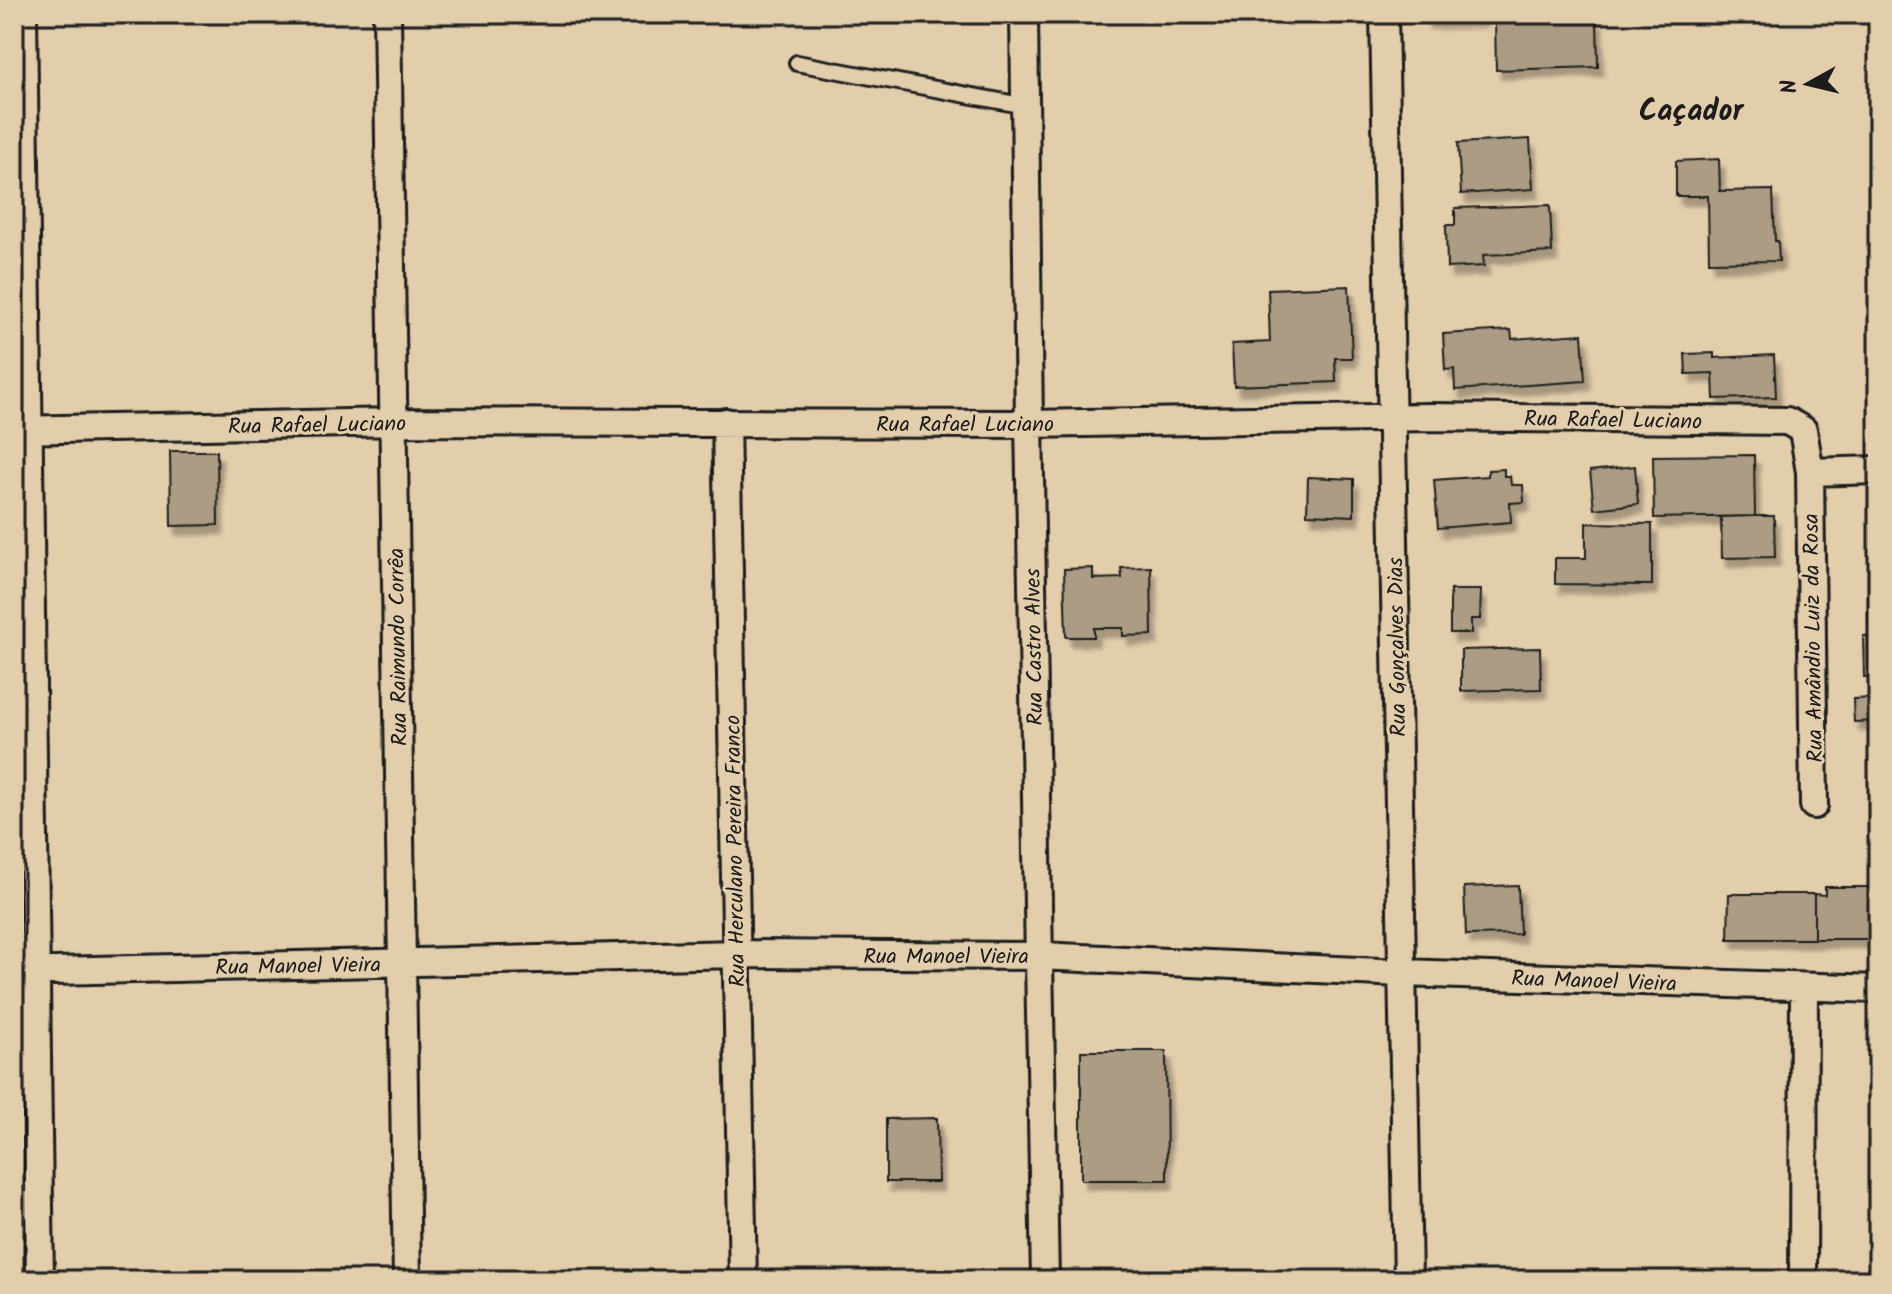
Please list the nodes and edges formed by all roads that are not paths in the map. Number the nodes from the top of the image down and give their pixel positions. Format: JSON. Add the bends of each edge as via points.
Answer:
{"nodes":[{"id":1,"x":23,"y":14,"type":"edge"},
{"id":2,"x":387,"y":14,"type":"edge"},
{"id":3,"x":1024,"y":14,"type":"edge"},
{"id":4,"x":1384,"y":14,"type":"edge"},
{"id":5,"x":797,"y":63,"type":"dead end"},
{"id":6,"x":1026,"y":106,"type":"junction"},
{"id":7,"x":1391,"y":419,"type":"junction"},
{"id":8,"x":394,"y":422,"type":"junction"},
{"id":9,"x":726,"y":422,"type":"junction"},
{"id":10,"x":1029,"y":424,"type":"junction"},
{"id":11,"x":21,"y":430,"type":"edge"},
{"id":12,"x":1878,"y":470,"type":"edge"},
{"id":13,"x":1810,"y":472,"type":"junction"},
{"id":14,"x":1814,"y":805,"type":"dead end"},
{"id":15,"x":737,"y":954,"type":"junction"},
{"id":16,"x":1039,"y":956,"type":"junction"},
{"id":17,"x":402,"y":963,"type":"junction"},
{"id":18,"x":25,"y":972,"type":"edge"},
{"id":19,"x":1402,"y":973,"type":"junction"},
{"id":20,"x":1804,"y":988,"type":"junction"},
{"id":21,"x":1878,"y":989,"type":"edge"},
{"id":22,"x":40,"y":1280,"type":"edge"},
{"id":23,"x":407,"y":1280,"type":"edge"},
{"id":24,"x":743,"y":1280,"type":"edge"},
{"id":25,"x":1045,"y":1280,"type":"edge"},
{"id":26,"x":1408,"y":1280,"type":"edge"},
{"id":27,"x":1803,"y":1280,"type":"edge"}],
"edges":[{"from":1,"to":11,"type":"street"},
{"from":2,"to":8,"type":"street","name":"Rua Raimundo Corrêa"},
{"from":3,"to":6,"type":"street","name":"Rua Castro Alves"},
{"from":4,"to":7,"type":"street","name":"Rua Gonçalves Dias"},
{"from":5,"to":6,"type":"lane"},
{"from":6,"to":10,"type":"street","name":"Rua Castro Alves"},
{"from":7,"to":10,"type":"street","name":"Rua Rafael Luciano"},
{"from":7,"to":13,"type":"street","name":"Rua Rafael Luciano","via":[[1787,421],[1803,430]]},
{"from":7,"to":19,"type":"street","name":"Rua Gonçalves Dias"},
{"from":8,"to":9,"type":"street","name":"Rua Rafael Luciano"},
{"from":8,"to":11,"type":"street","name":"Rua Rafael Luciano"},
{"from":8,"to":17,"type":"street","name":"Rua Raimundo Corrêa"},
{"from":9,"to":10,"type":"street","name":"Rua Rafael Luciano"},
{"from":9,"to":15,"type":"street","name":"Rua Herculano Pereira Franco"},
{"from":10,"to":16,"type":"street","name":"Rua Castro Alves"},
{"from":11,"to":18,"type":"street"},
{"from":12,"to":13,"type":"street"},
{"from":13,"to":14,"type":"street","name":"Rua Amândio Luiz da Rosa"},
{"from":15,"to":16,"type":"street","name":"Rua Manoel Vieira"},
{"from":15,"to":17,"type":"street","name":"Rua Manoel Vieira"},
{"from":15,"to":24,"type":"street","name":"Rua Herculano Pereira Franco"},
{"from":16,"to":19,"type":"street","name":"Rua Manoel Vieira"},
{"from":16,"to":25,"type":"street","name":"Rua Castro Alves"},
{"from":17,"to":18,"type":"street","name":"Rua Manoel Vieira"},
{"from":17,"to":23,"type":"street","name":"Rua Raimundo Corrêa"},
{"from":18,"to":22,"type":"street"},
{"from":19,"to":20,"type":"street","name":"Rua Manoel Vieira"},
{"from":19,"to":26,"type":"street","name":"Rua Gonçalves Dias"},
{"from":20,"to":21,"type":"street","name":"Rua Manoel Vieira"},
{"from":20,"to":27,"type":"street"}]}
